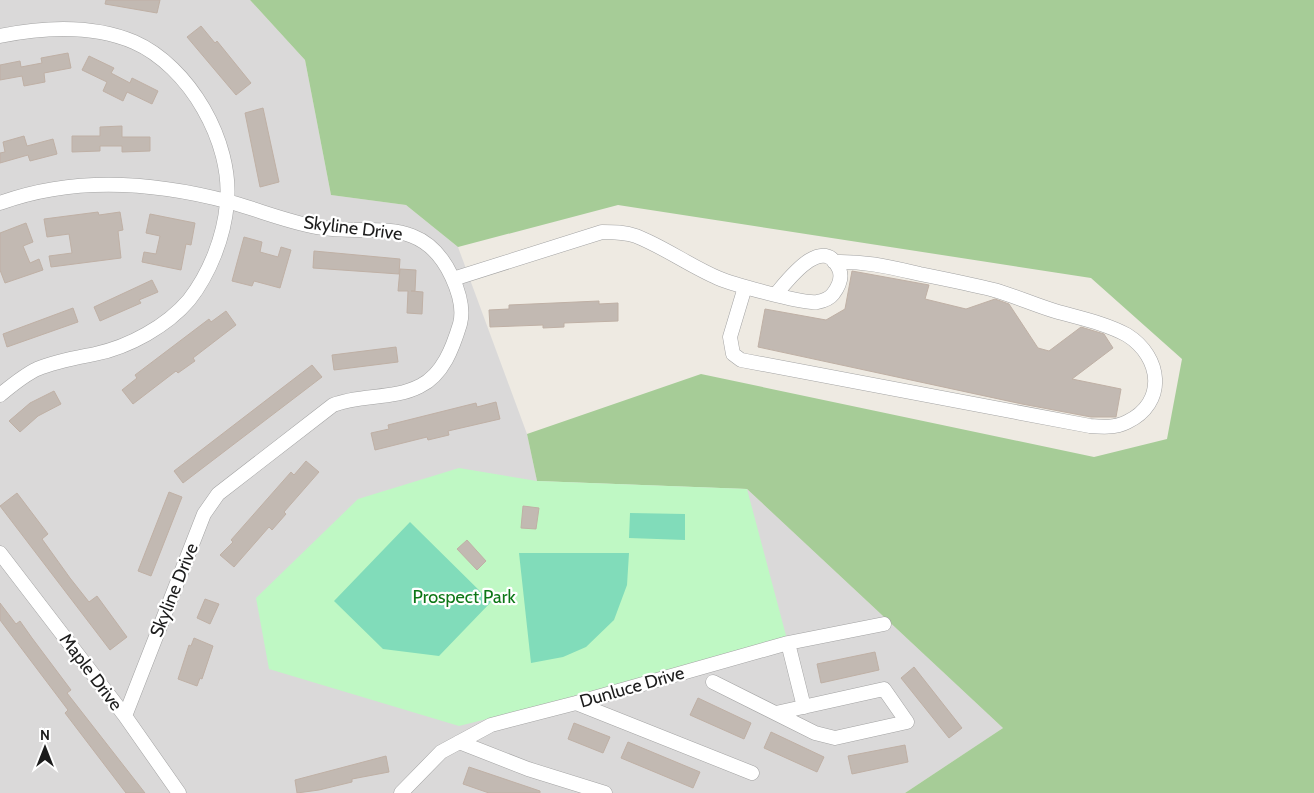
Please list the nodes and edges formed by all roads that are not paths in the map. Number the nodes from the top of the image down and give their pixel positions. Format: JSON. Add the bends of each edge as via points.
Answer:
{"nodes":[{"id":1,"x":0,"y":36,"type":"edge"},
{"id":2,"x":228,"y":202,"type":"junction"},
{"id":3,"x":0,"y":203,"type":"edge"},
{"id":4,"x":834,"y":262,"type":"junction"},
{"id":5,"x":453,"y":279,"type":"junction"},
{"id":6,"x":745,"y":287,"type":"junction"},
{"id":7,"x":776,"y":294,"type":"junction"},
{"id":8,"x":0,"y":395,"type":"edge"},
{"id":9,"x":0,"y":553,"type":"edge"},
{"id":10,"x":884,"y":624,"type":"dead end"},
{"id":11,"x":788,"y":643,"type":"junction"},
{"id":12,"x":713,"y":682,"type":"dead end"},
{"id":13,"x":576,"y":703,"type":"junction"},
{"id":14,"x":804,"y":707,"type":"junction"},
{"id":15,"x":776,"y":713,"type":"junction"},
{"id":16,"x":124,"y":716,"type":"junction"},
{"id":17,"x":459,"y":742,"type":"junction"},
{"id":18,"x":752,"y":773,"type":"dead end"},
{"id":19,"x":179,"y":793,"type":"edge"},
{"id":20,"x":401,"y":793,"type":"edge"},
{"id":21,"x":605,"y":793,"type":"edge"}],
"edges":[{"from":1,"to":2,"type":"street","via":[[27,30],[95,30],[134,42],[169,64],[199,99],[217,138],[226,173]]},
{"from":2,"to":3,"type":"street","name":"Skyline Drive","via":[[164,188],[124,184],[41,191]]},
{"from":2,"to":5,"type":"street","name":"Skyline Drive","via":[[317,227],[408,233],[429,246]]},
{"from":2,"to":8,"type":"street","via":[[222,233],[208,272],[188,301],[161,324],[129,343],[36,370]]},
{"from":4,"to":6,"type":"street","via":[[863,261],[995,290],[1107,326],[1128,336],[1154,364],[1156,382],[1152,397],[1144,411],[1126,423],[1109,427],[1090,426],[741,360],[733,354],[730,337]]},
{"from":4,"to":7,"type":"street","via":[[825,257],[812,257]]},
{"from":4,"to":7,"type":"street","via":[[840,271],[840,285],[830,298],[816,302]]},
{"from":5,"to":6,"type":"street","via":[[602,232],[619,232],[636,236],[718,278]]},
{"from":5,"to":16,"type":"street","name":"Skyline Drive","via":[[459,291],[460,321],[441,369],[422,385],[400,394],[349,398],[333,405],[218,494],[204,514]]},
{"from":6,"to":7,"type":"street"},
{"from":9,"to":16,"type":"street","name":"Maple Drive"},
{"from":10,"to":11,"type":"street","name":"Dunluce Drive"},
{"from":11,"to":13,"type":"street","name":"Dunluce Drive"},
{"from":11,"to":14,"type":"street"},
{"from":12,"to":15,"type":"street"},
{"from":13,"to":17,"type":"street","name":"Dunluce Drive","via":[[491,725]]},
{"from":13,"to":18,"type":"street"},
{"from":14,"to":15,"type":"street"},
{"from":14,"to":15,"type":"street","via":[[884,689],[907,722],[835,738],[815,733]]},
{"from":16,"to":19,"type":"street","name":"Maple Drive"},
{"from":17,"to":20,"type":"street","name":"Dunluce Drive","via":[[441,752]]},
{"from":17,"to":21,"type":"street","via":[[528,769]]}]}
